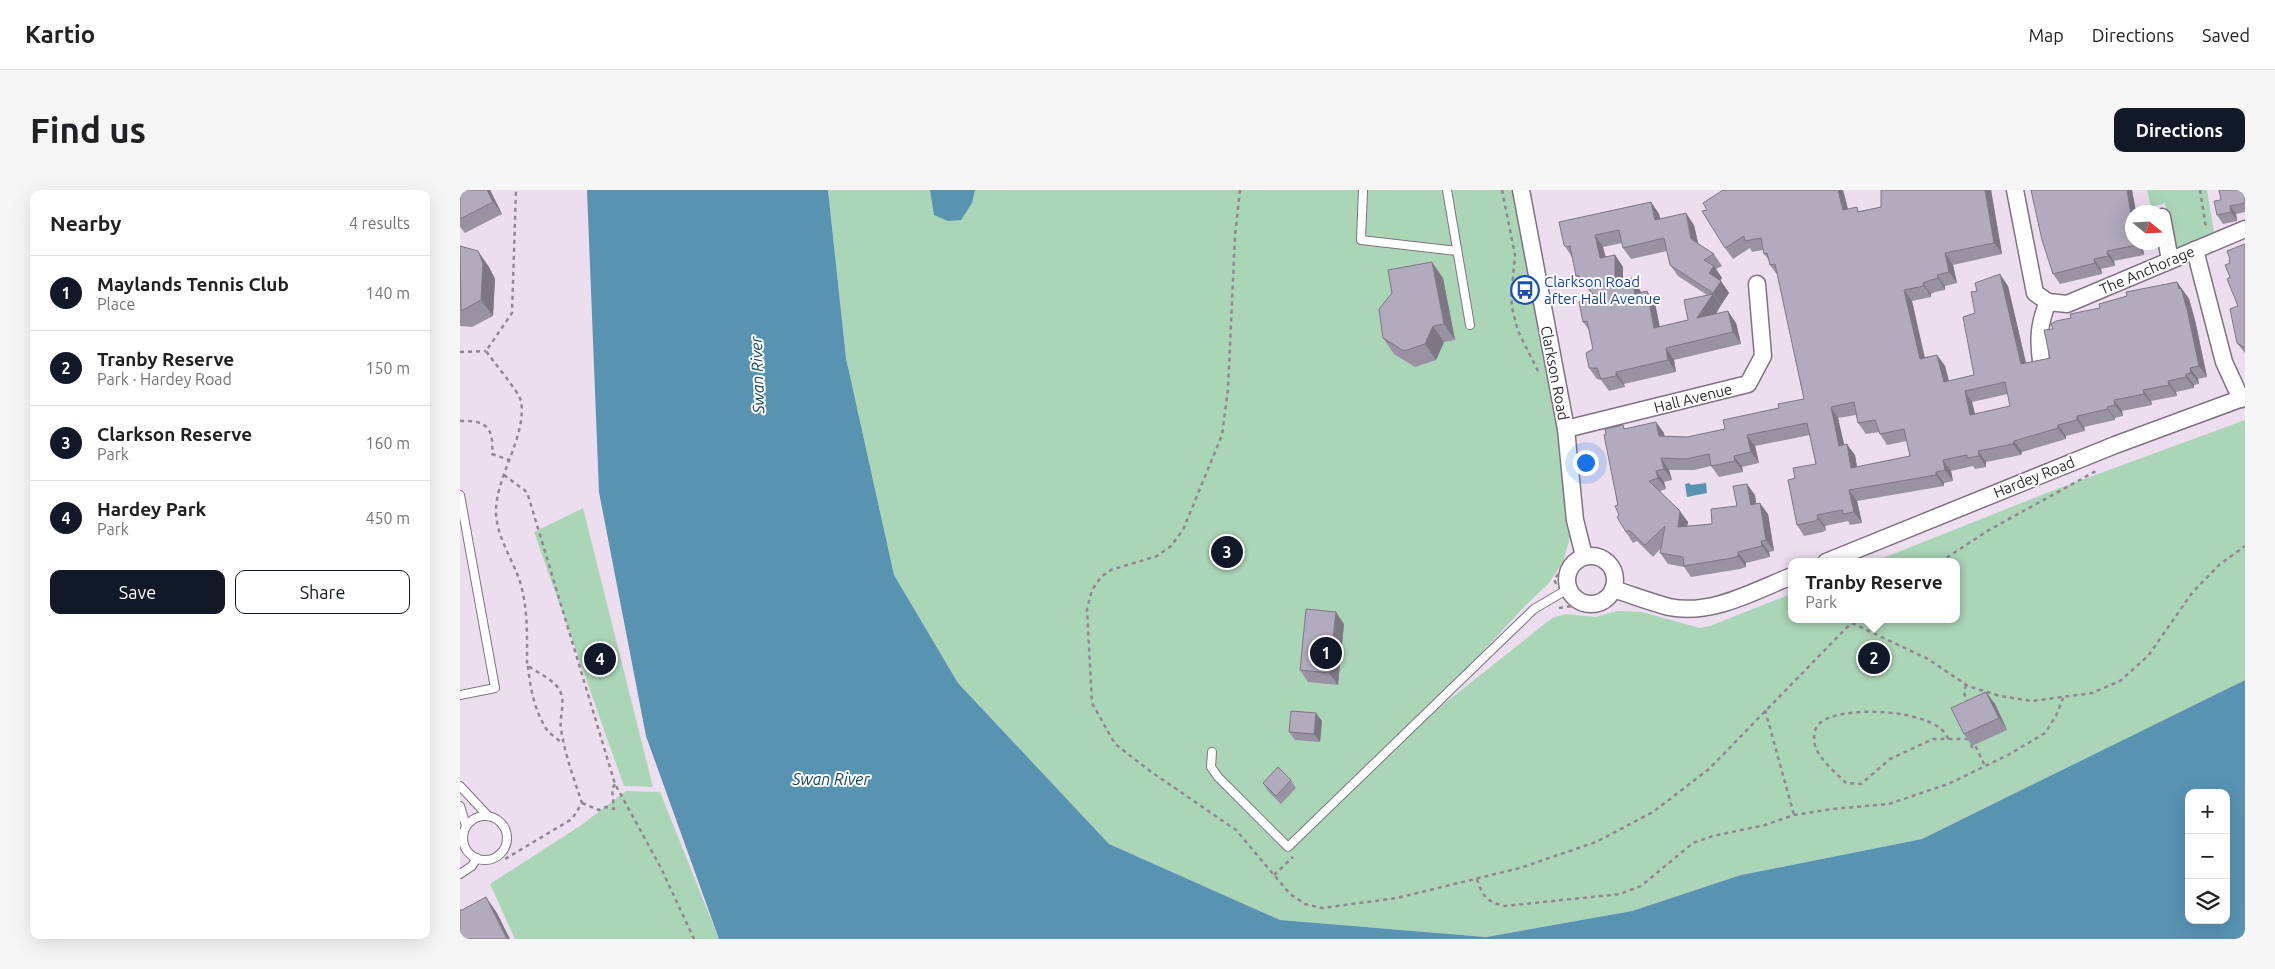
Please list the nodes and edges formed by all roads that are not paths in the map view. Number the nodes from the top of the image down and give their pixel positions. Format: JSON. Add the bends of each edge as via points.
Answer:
{"nodes":[{"id":1,"x":1363,"y":190,"type":"edge"},
{"id":2,"x":1447,"y":190,"type":"edge"},
{"id":3,"x":1521,"y":190,"type":"edge"},
{"id":4,"x":2015,"y":190,"type":"edge"},
{"id":5,"x":2245,"y":229,"type":"edge"},
{"id":6,"x":2202,"y":247,"type":"junction"},
{"id":7,"x":2168,"y":250,"type":"edge"},
{"id":8,"x":1457,"y":251,"type":"junction"},
{"id":9,"x":2170,"y":260,"type":"junction"},
{"id":10,"x":1757,"y":284,"type":"dead end"},
{"id":11,"x":2048,"y":302,"type":"junction"},
{"id":12,"x":1470,"y":325,"type":"dead end"},
{"id":13,"x":2041,"y":361,"type":"edge"},
{"id":14,"x":2243,"y":398,"type":"edge"},
{"id":15,"x":1566,"y":429,"type":"junction"},
{"id":16,"x":460,"y":495,"type":"edge"},
{"id":17,"x":1584,"y":556,"type":"junction"},
{"id":18,"x":1836,"y":558,"type":"edge"},
{"id":19,"x":1788,"y":578,"type":"edge"},
{"id":20,"x":1613,"y":589,"type":"junction"},
{"id":21,"x":1564,"y":590,"type":"junction"},
{"id":22,"x":460,"y":695,"type":"edge"},
{"id":23,"x":1212,"y":752,"type":"dead end"},
{"id":24,"x":460,"y":786,"type":"edge"},
{"id":25,"x":460,"y":806,"type":"edge"},
{"id":26,"x":488,"y":816,"type":"junction"},
{"id":27,"x":466,"y":826,"type":"junction"},
{"id":28,"x":462,"y":843,"type":"edge"},
{"id":29,"x":477,"y":858,"type":"junction"},
{"id":30,"x":460,"y":874,"type":"edge"}],
"edges":[{"from":1,"to":8,"type":"lane","via":[[1361,240]]},
{"from":2,"to":8,"type":"lane"},
{"from":3,"to":15,"type":"street","name":"Clarkson Road"},
{"from":4,"to":11,"type":"street","via":[[2035,293]]},
{"from":5,"to":6,"type":"street","name":"The Anchorage"},
{"from":6,"to":9,"type":"street","name":"The Anchorage"},
{"from":6,"to":14,"type":"street","via":[[2224,362]]},
{"from":7,"to":9,"type":"street"},
{"from":8,"to":12,"type":"lane"},
{"from":9,"to":11,"type":"street","name":"The Anchorage","via":[[2067,304]]},
{"from":10,"to":15,"type":"street","name":"Hall Avenue","via":[[1763,356],[1748,384]]},
{"from":11,"to":13,"type":"street","via":[[2040,319]]},
{"from":14,"to":18,"type":"street","name":"Hardey Road","via":[[2115,445]]},
{"from":15,"to":17,"type":"street","name":"Clarkson Road","via":[[1575,520]]},
{"from":16,"to":22,"type":"lane","via":[[495,688]]},
{"from":17,"to":20,"type":"street","via":[[1593,555],[1609,563],[1614,571]]},
{"from":17,"to":21,"type":"street","via":[[1570,565]]},
{"from":19,"to":20,"type":"street","via":[[1717,606],[1692,609],[1670,607]]},
{"from":20,"to":21,"type":"street","via":[[1608,597],[1590,604],[1581,602]]},
{"from":21,"to":23,"type":"lane","via":[[1534,609],[1288,847],[1218,777],[1212,767]]},
{"from":24,"to":26,"type":"lane"},
{"from":25,"to":27,"type":"lane"},
{"from":26,"to":27,"type":"lane","via":[[476,818]]},
{"from":26,"to":29,"type":"lane","via":[[505,828],[506,842],[499,854],[488,860]]},
{"from":27,"to":28,"type":"lane"},
{"from":28,"to":29,"type":"lane"},
{"from":29,"to":30,"type":"lane"}]}
